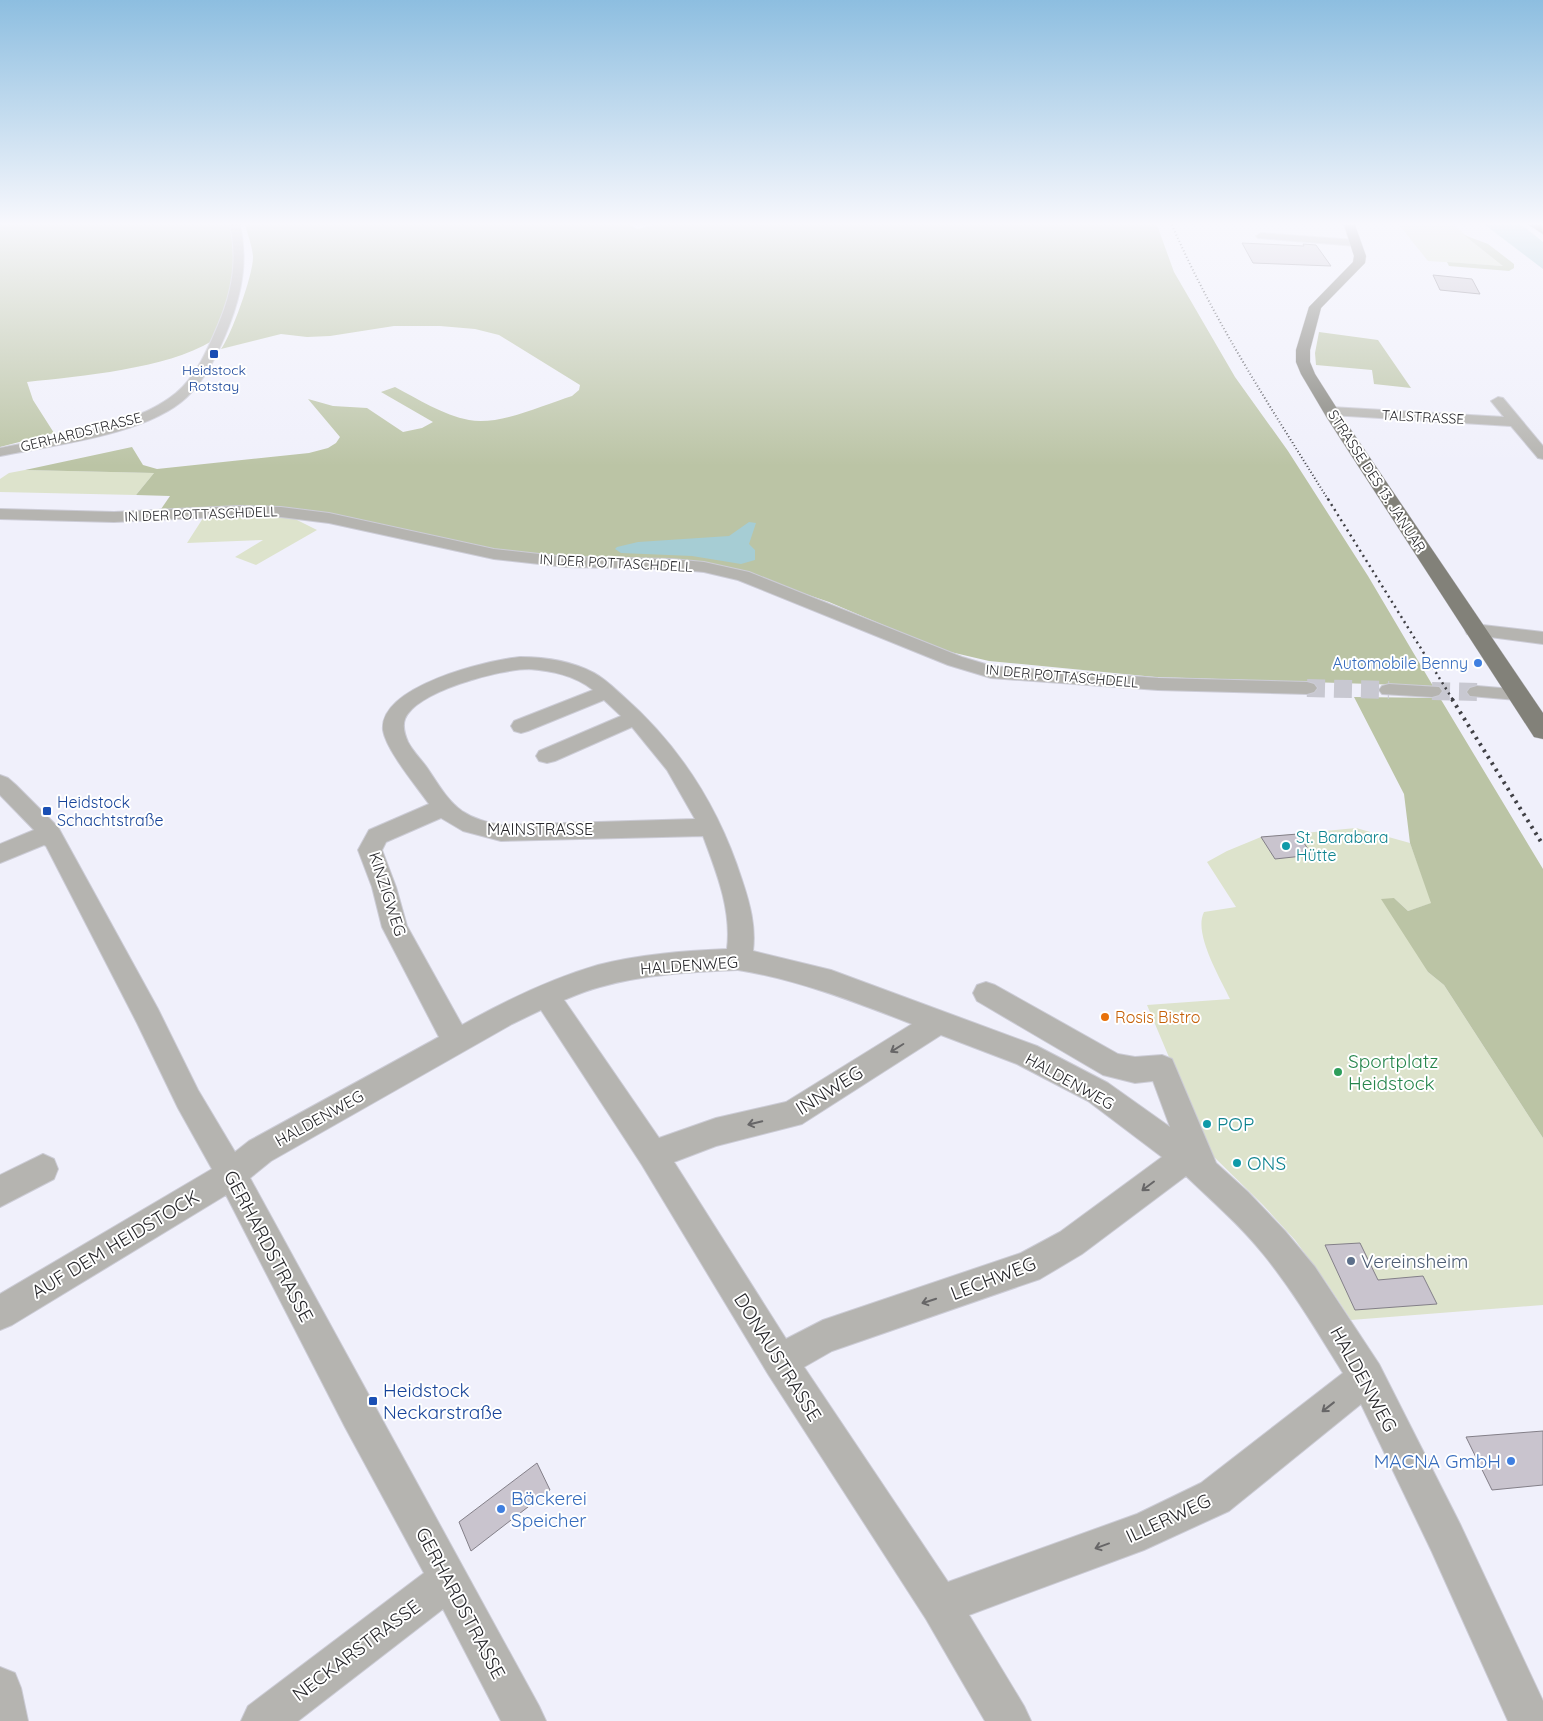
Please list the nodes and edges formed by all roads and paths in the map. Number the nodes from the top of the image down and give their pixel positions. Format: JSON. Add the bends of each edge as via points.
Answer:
{"nodes":[{"id":1,"x":232,"y":305,"type":"edge"},
{"id":2,"x":1317,"y":305,"type":"edge"},
{"id":3,"x":1498,"y":401,"type":"dead end"},
{"id":4,"x":1331,"y":411,"type":"junction"},
{"id":5,"x":1516,"y":422,"type":"junction"},
{"id":6,"x":0,"y":452,"type":"edge"},
{"id":7,"x":1543,"y":456,"type":"edge"},
{"id":8,"x":0,"y":514,"type":"edge"},
{"id":9,"x":1474,"y":630,"type":"junction"},
{"id":10,"x":1543,"y":638,"type":"edge"},
{"id":11,"x":1307,"y":688,"type":"tunnel mouth"},
{"id":12,"x":1389,"y":690,"type":"tunnel mouth"},
{"id":13,"x":1432,"y":690,"type":"tunnel mouth"},
{"id":14,"x":606,"y":692,"type":"junction"},
{"id":15,"x":1477,"y":692,"type":"tunnel mouth"},
{"id":16,"x":1517,"y":694,"type":"junction"},
{"id":17,"x":635,"y":718,"type":"junction"},
{"id":18,"x":521,"y":726,"type":"dead end"},
{"id":19,"x":1543,"y":731,"type":"edge"},
{"id":20,"x":547,"y":756,"type":"dead end"},
{"id":21,"x":0,"y":782,"type":"edge"},
{"id":22,"x":442,"y":808,"type":"junction"},
{"id":23,"x":712,"y":827,"type":"junction"},
{"id":24,"x":50,"y":833,"type":"junction"},
{"id":25,"x":0,"y":854,"type":"edge"},
{"id":26,"x":738,"y":959,"type":"junction"},
{"id":27,"x":986,"y":993,"type":"dead end"},
{"id":28,"x":546,"y":994,"type":"junction"},
{"id":29,"x":938,"y":1022,"type":"junction"},
{"id":30,"x":1039,"y":1023,"type":"junction"},
{"id":31,"x":456,"y":1042,"type":"junction"},
{"id":32,"x":1027,"y":1055,"type":"junction"},
{"id":33,"x":652,"y":1155,"type":"junction"},
{"id":34,"x":1197,"y":1166,"type":"junction"},
{"id":35,"x":43,"y":1169,"type":"dead end"},
{"id":36,"x":231,"y":1174,"type":"junction"},
{"id":37,"x":0,"y":1192,"type":"edge"},
{"id":38,"x":0,"y":1313,"type":"edge"},
{"id":39,"x":780,"y":1362,"type":"junction"},
{"id":40,"x":1366,"y":1377,"type":"junction"},
{"id":41,"x":449,"y":1579,"type":"junction"},
{"id":42,"x":940,"y":1605,"type":"junction"},
{"id":43,"x":0,"y":1688,"type":"edge"},
{"id":44,"x":6,"y":1721,"type":"edge"},
{"id":45,"x":263,"y":1721,"type":"edge"},
{"id":46,"x":524,"y":1721,"type":"edge"},
{"id":47,"x":1009,"y":1721,"type":"edge"},
{"id":48,"x":1530,"y":1721,"type":"edge"}],
"edges":[{"from":1,"to":6,"type":"street","name":"GERHARDSTRASSE","via":[[196,378],[181,396],[159,410],[127,423]]},
{"from":2,"to":4,"type":"main road","name":"STRASSE DES 13. JANUAR","via":[[1303,350],[1303,362]]},
{"from":3,"to":5,"type":"street"},
{"from":4,"to":5,"type":"street","name":"TALSTRASSE"},
{"from":4,"to":9,"type":"main road","name":"STRASSE DES 13. JANUAR"},
{"from":5,"to":7,"type":"street"},
{"from":8,"to":11,"type":"street","name":"IN DER POTTASCHDELL","via":[[114,517],[281,512],[330,518],[494,554],[555,561],[704,567],[743,576],[955,661],[991,672],[1158,684]]},
{"from":9,"to":10,"type":"street"},
{"from":9,"to":16,"type":"main road","name":"STRASSE DES 13. JANUAR"},
{"from":12,"to":13,"type":"street"},
{"from":14,"to":17,"type":"street","name":"MAINSTRASSE"},
{"from":14,"to":18,"type":"street"},
{"from":14,"to":22,"type":"street","name":"MAINSTRASSE","via":[[583,675],[552,665],[514,664],[434,687],[410,699],[394,721],[396,738]]},
{"from":15,"to":16,"type":"street"},
{"from":16,"to":19,"type":"main road","name":"STRASSE DES 13. JANUAR"},
{"from":17,"to":20,"type":"street"},
{"from":17,"to":23,"type":"street","name":"MAINSTRASSE","via":[[673,763]]},
{"from":21,"to":24,"type":"street","name":"GERHARDSTRASSE"},
{"from":22,"to":23,"type":"street","name":"MAINSTRASSE","via":[[474,828],[501,832]]},
{"from":22,"to":31,"type":"street","name":"KINZIGWEG","via":[[377,836],[370,850],[395,927]]},
{"from":23,"to":26,"type":"street","name":"MAINSTRASSE","via":[[740,914],[742,941]]},
{"from":24,"to":25,"type":"street"},
{"from":24,"to":36,"type":"street","name":"GERHARDSTRASSE","via":[[188,1099]]},
{"from":26,"to":28,"type":"street","name":"HALDENWEG","via":[[643,967],[599,976]]},
{"from":26,"to":29,"type":"street","name":"HALDENWEG","via":[[830,982]]},
{"from":27,"to":30,"type":"street","name":"HALDENWEG"},
{"from":28,"to":31,"type":"street","name":"HALDENWEG"},
{"from":28,"to":33,"type":"street","name":"DONAUSTRASSE"},
{"from":29,"to":32,"type":"street","name":"HALDENWEG"},
{"from":29,"to":33,"type":"street","name":"INNWEG","one_way":true,"via":[[792,1114],[716,1132]]},
{"from":30,"to":32,"type":"street"},
{"from":30,"to":34,"type":"street","name":"HALDENWEG","via":[[1113,1066],[1135,1070],[1162,1068]]},
{"from":31,"to":36,"type":"street","name":"HALDENWEG","via":[[260,1151]]},
{"from":32,"to":34,"type":"street","name":"HALDENWEG","via":[[1098,1092]]},
{"from":33,"to":39,"type":"street","name":"DONAUSTRASSE"},
{"from":34,"to":39,"type":"street","name":"LECHWEG","one_way":true,"via":[[1028,1267],[823,1337]]},
{"from":34,"to":40,"type":"street","name":"HALDENWEG","via":[[1274,1242],[1303,1279]]},
{"from":35,"to":37,"type":"street"},
{"from":36,"to":38,"type":"street","name":"AUF DEM HEIDSTOCK"},
{"from":36,"to":41,"type":"street","name":"GERHARDSTRASSE"},
{"from":39,"to":42,"type":"street","name":"DONAUSTRASSE"},
{"from":40,"to":42,"type":"street","name":"ILLERWEG","one_way":true,"via":[[1215,1497],[1144,1531]]},
{"from":40,"to":48,"type":"street","name":"HALDENWEG","via":[[1446,1538]]},
{"from":41,"to":45,"type":"street","name":"NECKARSTRASSE"},
{"from":41,"to":46,"type":"street","name":"GERHARDSTRASSE"},
{"from":42,"to":47,"type":"street","name":"DONAUSTRASSE"},
{"from":43,"to":44,"type":"street"}]}
